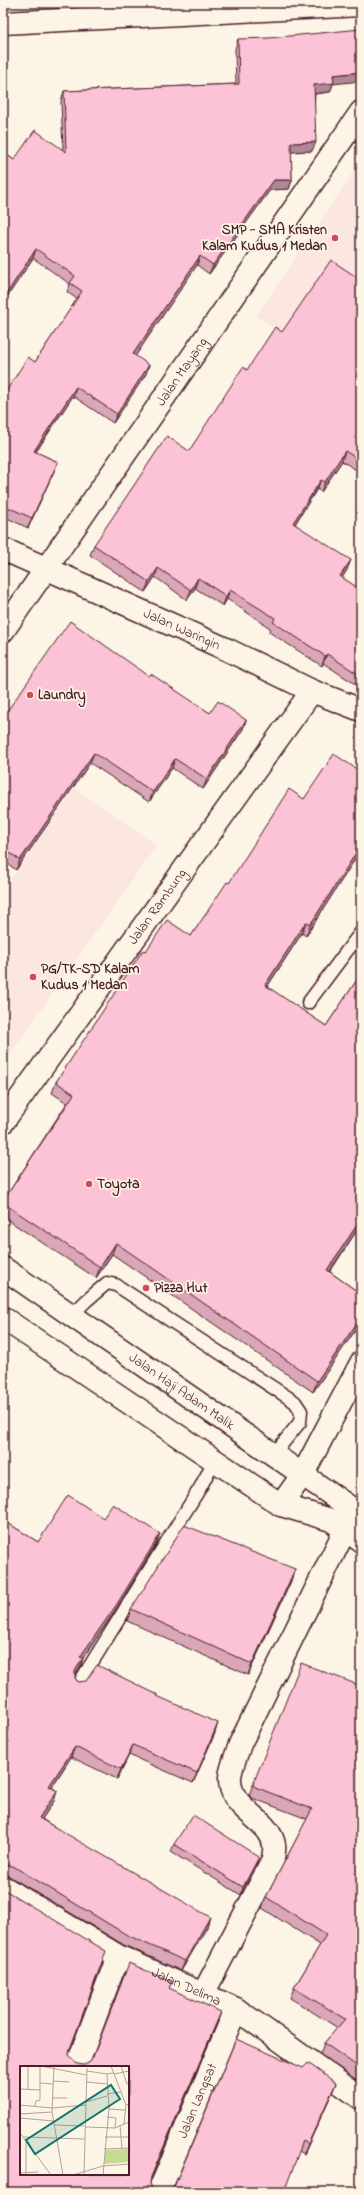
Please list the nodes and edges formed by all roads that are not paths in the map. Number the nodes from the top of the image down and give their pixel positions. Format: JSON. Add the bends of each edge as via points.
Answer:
{"nodes":[{"id":1,"x":359,"y":4,"type":"edge"},
{"id":2,"x":3,"y":23,"type":"edge"},
{"id":3,"x":361,"y":112,"type":"edge"},
{"id":4,"x":3,"y":549,"type":"edge"},
{"id":5,"x":46,"y":567,"type":"junction"},
{"id":6,"x":3,"y":631,"type":"edge"},
{"id":7,"x":312,"y":691,"type":"junction"},
{"id":8,"x":361,"y":710,"type":"edge"},
{"id":9,"x":361,"y":932,"type":"edge"},
{"id":10,"x":308,"y":1003,"type":"dead end"},
{"id":11,"x":3,"y":1122,"type":"edge"},
{"id":12,"x":3,"y":1268,"type":"edge"},
{"id":13,"x":72,"y":1315,"type":"junction"},
{"id":14,"x":3,"y":1318,"type":"edge"},
{"id":15,"x":361,"y":1363,"type":"edge"},
{"id":16,"x":274,"y":1454,"type":"junction"},
{"id":17,"x":214,"y":1461,"type":"junction"},
{"id":18,"x":303,"y":1474,"type":"junction"},
{"id":19,"x":281,"y":1506,"type":"junction"},
{"id":20,"x":361,"y":1515,"type":"edge"},
{"id":21,"x":353,"y":1536,"type":"edge"},
{"id":22,"x":78,"y":1685,"type":"edge"},
{"id":23,"x":3,"y":1887,"type":"edge"},
{"id":24,"x":118,"y":1956,"type":"junction"},
{"id":25,"x":203,"y":1994,"type":"junction"},
{"id":26,"x":236,"y":2009,"type":"junction"},
{"id":27,"x":78,"y":2063,"type":"edge"},
{"id":28,"x":361,"y":2098,"type":"edge"},
{"id":29,"x":159,"y":2192,"type":"edge"}],
"edges":[{"from":1,"to":2,"type":"street"},
{"from":3,"to":5,"type":"street","name":"Jalan Mayang"},
{"from":4,"to":5,"type":"street","name":"Jalan Waringin"},
{"from":5,"to":6,"type":"street","name":"Jalan Mayang"},
{"from":5,"to":7,"type":"street","name":"Jalan Waringin"},
{"from":7,"to":8,"type":"street","name":"Jalan Waringin"},
{"from":7,"to":11,"type":"street","name":"Jalan Rambung"},
{"from":9,"to":10,"type":"lane"},
{"from":12,"to":13,"type":"street","name":"Jalan Haji Adam Malik"},
{"from":13,"to":16,"type":"street","name":"Jalan Haji Adam Malik"},
{"from":13,"to":16,"type":"lane","via":[[107,1283],[116,1285],[295,1402],[301,1411],[300,1422]]},
{"from":14,"to":17,"type":"street"},
{"from":15,"to":18,"type":"street"},
{"from":16,"to":18,"type":"street","name":"Jalan Haji Adam Malik"},
{"from":17,"to":19,"type":"street"},
{"from":17,"to":22,"type":"lane","via":[[196,1495]]},
{"from":18,"to":19,"type":"street"},
{"from":18,"to":20,"type":"street","name":"Jalan Haji Adam Malik"},
{"from":19,"to":21,"type":"street","via":[[331,1520]]},
{"from":21,"to":25,"type":"street","via":[[240,1744],[230,1777],[232,1791],[246,1811],[267,1832],[274,1844],[273,1860]]},
{"from":23,"to":24,"type":"street","name":"Jalan Delima"},
{"from":24,"to":25,"type":"street","name":"Jalan Delima"},
{"from":24,"to":27,"type":"street"},
{"from":25,"to":26,"type":"street","name":"Jalan Delima"},
{"from":26,"to":28,"type":"street","name":"Jalan Delima"},
{"from":26,"to":29,"type":"street","name":"Jalan Langsat"}]}
